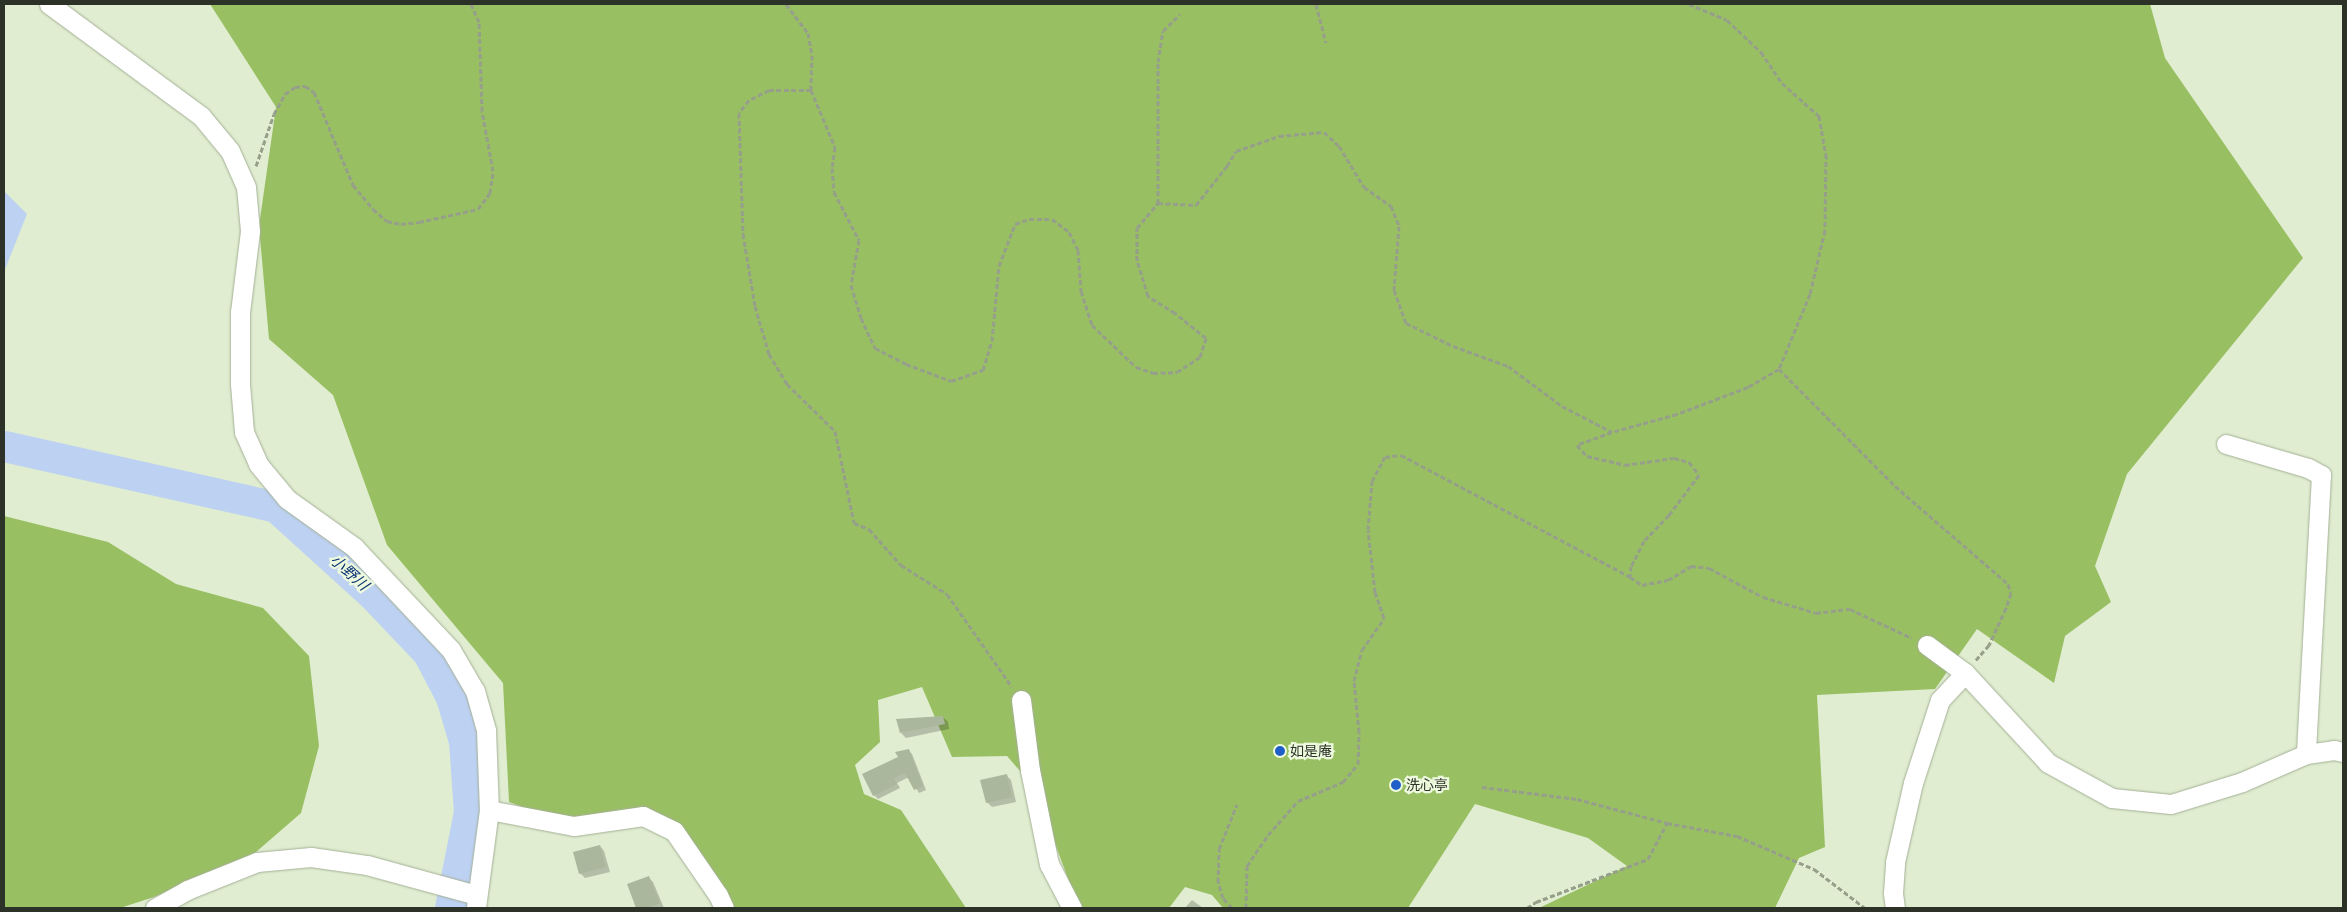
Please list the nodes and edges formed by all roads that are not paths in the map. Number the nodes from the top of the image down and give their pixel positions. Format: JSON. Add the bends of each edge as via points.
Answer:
{"nodes":[{"id":1,"x":49,"y":4,"type":"edge"},
{"id":2,"x":2226,"y":444,"type":"dead end"},
{"id":3,"x":1927,"y":645,"type":"road end"},
{"id":4,"x":1965,"y":672,"type":"junction"},
{"id":5,"x":1021,"y":700,"type":"road end"},
{"id":6,"x":2343,"y":752,"type":"edge"},
{"id":7,"x":2306,"y":754,"type":"junction"},
{"id":8,"x":489,"y":810,"type":"junction"},
{"id":9,"x":476,"y":902,"type":"edge"},
{"id":10,"x":155,"y":908,"type":"edge"},
{"id":11,"x":724,"y":908,"type":"edge"},
{"id":12,"x":1072,"y":908,"type":"edge"},
{"id":13,"x":1895,"y":908,"type":"edge"}],
"edges":[{"from":1,"to":8,"type":"street","via":[[201,116],[230,151],[246,186],[250,231],[240,312],[244,432],[258,464],[287,499],[354,546],[451,650],[475,691],[486,730]]},
{"from":2,"to":7,"type":"street","via":[[2308,468],[2321,475]]},
{"from":3,"to":4,"type":"street"},
{"from":4,"to":7,"type":"street","via":[[2048,763],[2112,798],[2171,804],[2242,782]]},
{"from":4,"to":13,"type":"street","via":[[1940,700],[1913,783],[1895,862]]},
{"from":5,"to":12,"type":"street","via":[[1030,770],[1049,864]]},
{"from":6,"to":7,"type":"street"},
{"from":8,"to":9,"type":"street"},
{"from":8,"to":11,"type":"street","via":[[574,826],[643,816],[674,831]]},
{"from":9,"to":10,"type":"street","via":[[367,865],[311,857],[257,862],[187,890]]}]}
